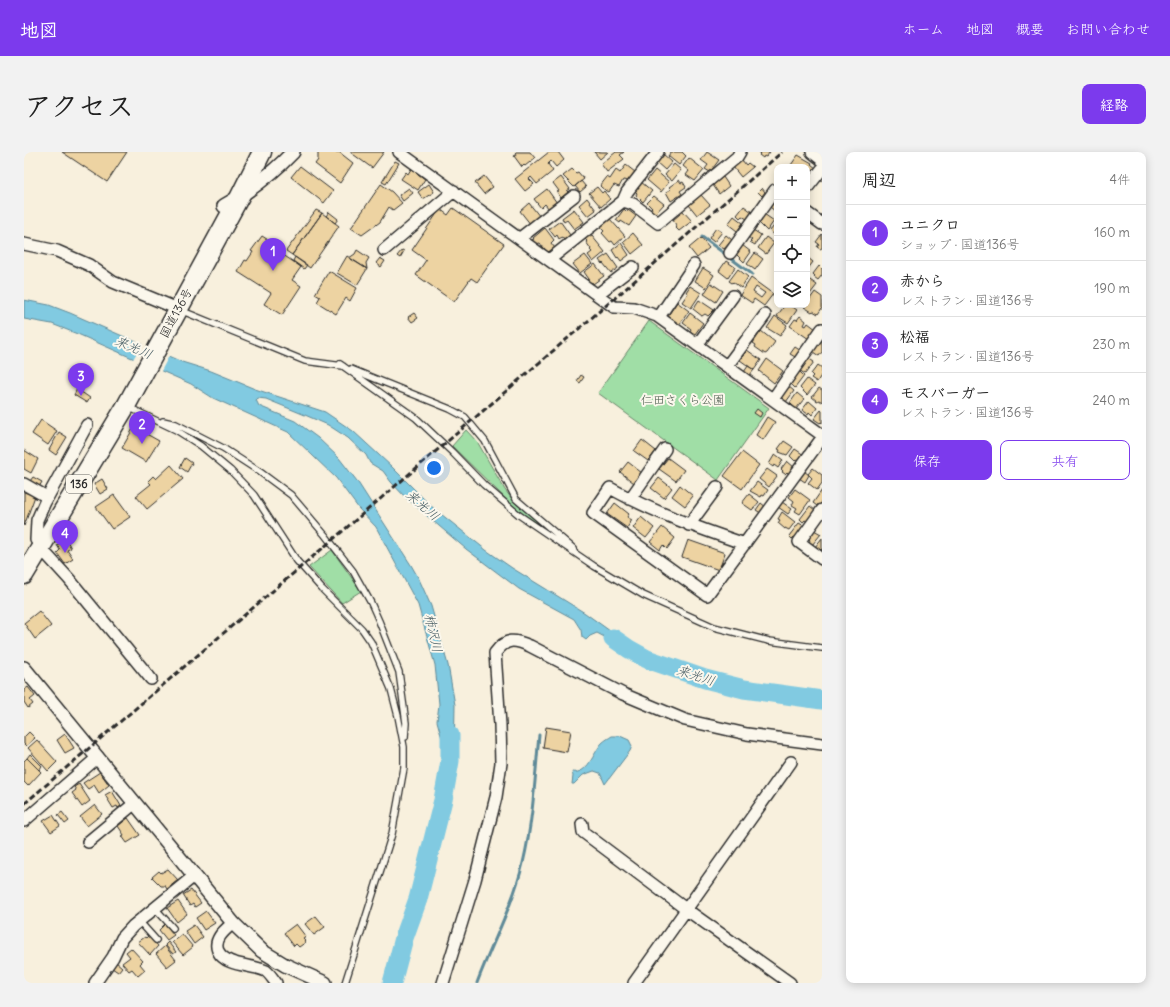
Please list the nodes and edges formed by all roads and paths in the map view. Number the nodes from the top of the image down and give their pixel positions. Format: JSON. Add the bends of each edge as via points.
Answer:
{"nodes":[{"id":1,"x":250,"y":152,"type":"edge"},
{"id":2,"x":262,"y":152,"type":"edge"},
{"id":3,"x":293,"y":152,"type":"edge"},
{"id":4,"x":399,"y":152,"type":"edge"},
{"id":5,"x":658,"y":152,"type":"edge"},
{"id":6,"x":740,"y":152,"type":"edge"},
{"id":7,"x":812,"y":152,"type":"edge"},
{"id":8,"x":822,"y":160,"type":"edge"},
{"id":9,"x":822,"y":169,"type":"edge"},
{"id":10,"x":810,"y":184,"type":"edge"},
{"id":11,"x":454,"y":191,"type":"junction"},
{"id":12,"x":774,"y":191,"type":"edge"},
{"id":13,"x":574,"y":196,"type":"dead end"},
{"id":14,"x":623,"y":201,"type":"junction"},
{"id":15,"x":231,"y":202,"type":"junction"},
{"id":16,"x":810,"y":215,"type":"edge"},
{"id":17,"x":822,"y":224,"type":"edge"},
{"id":18,"x":520,"y":238,"type":"junction"},
{"id":19,"x":24,"y":244,"type":"edge"},
{"id":20,"x":384,"y":250,"type":"dead end"},
{"id":21,"x":730,"y":253,"type":"dead end"},
{"id":22,"x":549,"y":260,"type":"junction"},
{"id":23,"x":694,"y":265,"type":"dead end"},
{"id":24,"x":633,"y":267,"type":"dead end"},
{"id":25,"x":598,"y":294,"type":"junction"},
{"id":26,"x":734,"y":296,"type":"dead end"},
{"id":27,"x":173,"y":312,"type":"junction"},
{"id":28,"x":765,"y":315,"type":"dead end"},
{"id":29,"x":659,"y":317,"type":"junction"},
{"id":30,"x":822,"y":329,"type":"edge"},
{"id":31,"x":697,"y":345,"type":"junction"},
{"id":32,"x":340,"y":364,"type":"junction"},
{"id":33,"x":727,"y":366,"type":"junction"},
{"id":34,"x":128,"y":396,"type":"junction"},
{"id":35,"x":773,"y":399,"type":"junction"},
{"id":36,"x":152,"y":418,"type":"junction"},
{"id":37,"x":86,"y":425,"type":"dead end"},
{"id":38,"x":822,"y":436,"type":"edge"},
{"id":39,"x":666,"y":449,"type":"dead end"},
{"id":40,"x":24,"y":484,"type":"edge"},
{"id":41,"x":717,"y":488,"type":"dead end"},
{"id":42,"x":47,"y":498,"type":"junction"},
{"id":43,"x":630,"y":499,"type":"junction"},
{"id":44,"x":822,"y":510,"type":"edge"},
{"id":45,"x":689,"y":525,"type":"junction"},
{"id":46,"x":745,"y":544,"type":"junction"},
{"id":47,"x":38,"y":545,"type":"junction"},
{"id":48,"x":822,"y":559,"type":"edge"},
{"id":49,"x":24,"y":560,"type":"edge"},
{"id":50,"x":594,"y":566,"type":"junction"},
{"id":51,"x":24,"y":575,"type":"edge"},
{"id":52,"x":822,"y":648,"type":"edge"},
{"id":53,"x":24,"y":668,"type":"edge"},
{"id":54,"x":151,"y":678,"type":"dead end"},
{"id":55,"x":822,"y":744,"type":"edge"},
{"id":56,"x":404,"y":745,"type":"junction"},
{"id":57,"x":98,"y":757,"type":"junction"},
{"id":58,"x":791,"y":762,"type":"dead end"},
{"id":59,"x":135,"y":803,"type":"junction"},
{"id":60,"x":24,"y":821,"type":"edge"},
{"id":61,"x":582,"y":824,"type":"dead end"},
{"id":62,"x":88,"y":842,"type":"dead end"},
{"id":63,"x":194,"y":876,"type":"junction"},
{"id":64,"x":155,"y":908,"type":"junction"},
{"id":65,"x":687,"y":910,"type":"junction"},
{"id":66,"x":139,"y":921,"type":"junction"},
{"id":67,"x":233,"y":923,"type":"junction"},
{"id":68,"x":173,"y":928,"type":"dead end"},
{"id":69,"x":156,"y":940,"type":"dead end"},
{"id":70,"x":95,"y":983,"type":"edge"},
{"id":71,"x":276,"y":983,"type":"edge"},
{"id":72,"x":325,"y":983,"type":"edge"},
{"id":73,"x":345,"y":983,"type":"edge"},
{"id":74,"x":443,"y":983,"type":"edge"},
{"id":75,"x":634,"y":983,"type":"edge"},
{"id":76,"x":790,"y":983,"type":"edge"}],
"edges":[{"from":1,"to":15,"type":"highway","name":"国道136号","number":"136"},
{"from":2,"to":15,"type":"highway","name":"国道136号","number":"136"},
{"from":3,"to":15,"type":"street","via":[[273,173]]},
{"from":4,"to":11,"type":"street"},
{"from":5,"to":14,"type":"street"},
{"from":6,"to":14,"type":"street","via":[[658,223],[632,204]]},
{"from":7,"to":8,"type":"street"},
{"from":9,"to":10,"type":"street"},
{"from":11,"to":18,"type":"street"},
{"from":11,"to":20,"type":"street"},
{"from":12,"to":21,"type":"street"},
{"from":13,"to":18,"type":"street"},
{"from":14,"to":22,"type":"street"},
{"from":15,"to":27,"type":"highway","name":"国道136号","number":"136"},
{"from":16,"to":17,"type":"street"},
{"from":18,"to":22,"type":"street"},
{"from":19,"to":27,"type":"street","via":[[57,250]]},
{"from":22,"to":25,"type":"street"},
{"from":23,"to":29,"type":"street"},
{"from":24,"to":25,"type":"street"},
{"from":25,"to":29,"type":"street","via":[[614,307],[634,308]]},
{"from":26,"to":31,"type":"street"},
{"from":27,"to":32,"type":"lane","via":[[305,361]]},
{"from":27,"to":34,"type":"highway","name":"国道136号","number":"136"},
{"from":28,"to":33,"type":"street"},
{"from":29,"to":31,"type":"street"},
{"from":30,"to":35,"type":"street"},
{"from":31,"to":33,"type":"street"},
{"from":32,"to":50,"type":"lane","via":[[416,418],[484,485],[519,515]]},
{"from":32,"to":50,"type":"lane","via":[[465,417],[485,441],[516,499]]},
{"from":33,"to":35,"type":"street"},
{"from":34,"to":36,"type":"lane"},
{"from":34,"to":47,"type":"highway","name":"国道136号","number":"136"},
{"from":35,"to":38,"type":"street"},
{"from":36,"to":56,"type":"lane","via":[[201,446],[230,470],[254,495],[297,561],[362,628],[371,642],[391,688]]},
{"from":36,"to":56,"type":"lane","via":[[176,424],[223,448],[291,495],[353,571],[372,603],[399,672],[406,724]]},
{"from":37,"to":42,"type":"street"},
{"from":38,"to":46,"type":"street"},
{"from":39,"to":43,"type":"street"},
{"from":40,"to":42,"type":"street"},
{"from":41,"to":45,"type":"street"},
{"from":42,"to":47,"type":"street","via":[[37,520]]},
{"from":43,"to":45,"type":"street"},
{"from":43,"to":46,"type":"street","via":[[610,488],[593,513],[707,595]]},
{"from":44,"to":48,"type":"street","via":[[799,542]]},
{"from":45,"to":46,"type":"street"},
{"from":47,"to":49,"type":"highway","name":"国道136号","number":"136"},
{"from":47,"to":51,"type":"highway","name":"国道136号","number":"136"},
{"from":47,"to":54,"type":"street"},
{"from":50,"to":52,"type":"lane","via":[[643,595],[714,627],[769,641]]},
{"from":53,"to":57,"type":"street"},
{"from":55,"to":74,"type":"street","via":[[747,734],[685,720],[623,694],[530,646],[517,641],[500,646],[495,653],[500,725],[500,763],[496,797],[475,880]]},
{"from":56,"to":73,"type":"lane","via":[[404,768],[392,834]]},
{"from":57,"to":59,"type":"street"},
{"from":57,"to":60,"type":"street"},
{"from":58,"to":65,"type":"street"},
{"from":59,"to":62,"type":"street"},
{"from":59,"to":63,"type":"street"},
{"from":61,"to":65,"type":"street","via":[[583,832]]},
{"from":63,"to":64,"type":"street"},
{"from":63,"to":67,"type":"street"},
{"from":64,"to":66,"type":"street"},
{"from":64,"to":68,"type":"lane"},
{"from":65,"to":75,"type":"street"},
{"from":65,"to":76,"type":"street"},
{"from":66,"to":69,"type":"lane"},
{"from":66,"to":70,"type":"street","via":[[122,938],[113,957]]},
{"from":67,"to":71,"type":"street","via":[[222,932],[218,940],[220,954],[227,960],[267,972]]},
{"from":67,"to":72,"type":"street","via":[[262,951]]}]}
